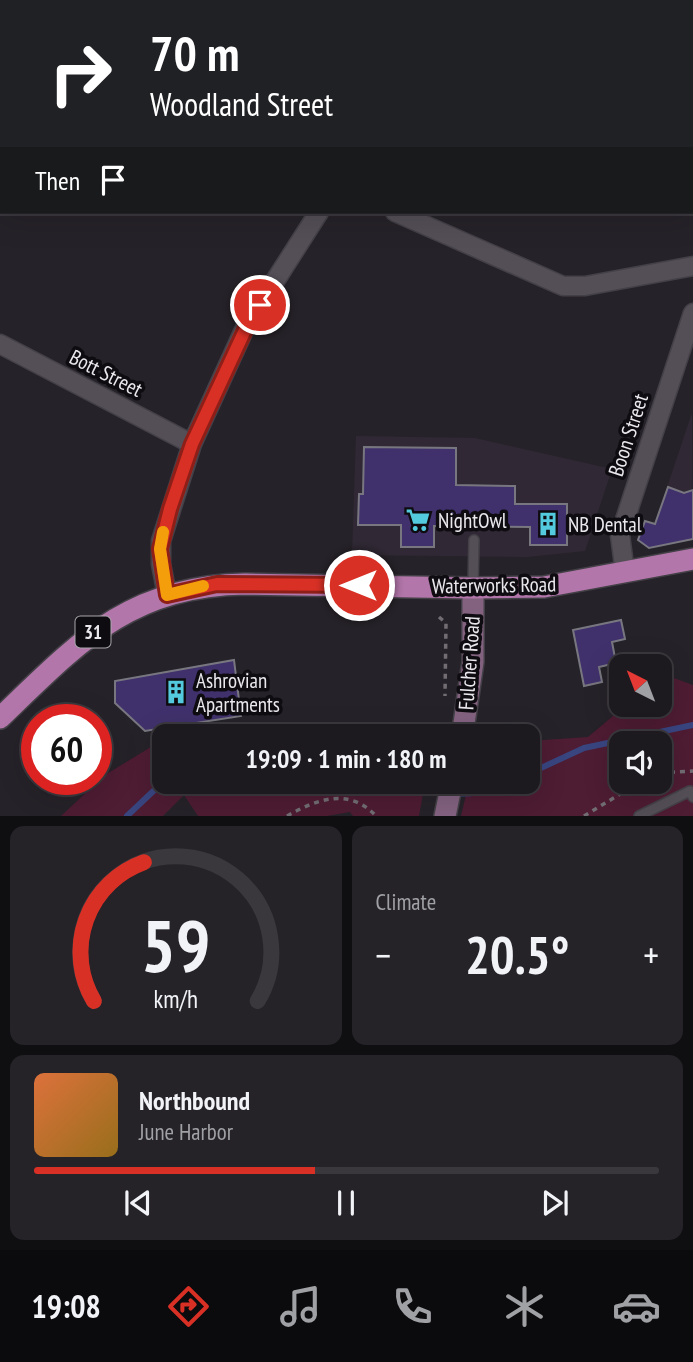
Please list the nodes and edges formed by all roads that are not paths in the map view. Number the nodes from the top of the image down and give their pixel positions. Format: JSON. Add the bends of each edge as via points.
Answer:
{"nodes":[{"id":1,"x":318,"y":214,"type":"edge"},
{"id":2,"x":400,"y":214,"type":"edge"},
{"id":3,"x":693,"y":266,"type":"edge"},
{"id":4,"x":693,"y":313,"type":"edge"},
{"id":5,"x":0,"y":344,"type":"edge"},
{"id":6,"x":192,"y":444,"type":"junction"},
{"id":7,"x":474,"y":540,"type":"dead end"},
{"id":8,"x":693,"y":559,"type":"edge"},
{"id":9,"x":625,"y":573,"type":"junction"},
{"id":10,"x":473,"y":588,"type":"junction"},
{"id":11,"x":167,"y":595,"type":"junction"},
{"id":12,"x":0,"y":718,"type":"edge"},
{"id":13,"x":464,"y":724,"type":"edge"},
{"id":14,"x":450,"y":794,"type":"edge"},
{"id":15,"x":693,"y":797,"type":"edge"},
{"id":16,"x":643,"y":815,"type":"edge"},
{"id":17,"x":445,"y":816,"type":"edge"}],
"edges":[{"from":1,"to":6,"type":"street","via":[[246,328]]},
{"from":2,"to":3,"type":"street","via":[[563,286]]},
{"from":4,"to":9,"type":"street","name":"Boon Street","via":[[620,535]]},
{"from":5,"to":6,"type":"street","name":"Bott Street"},
{"from":6,"to":11,"type":"street","via":[[161,541]]},
{"from":7,"to":10,"type":"lane"},
{"from":8,"to":9,"type":"main road","name":"Waterworks Road","number":"31"},
{"from":9,"to":10,"type":"main road","name":"Waterworks Road","number":"31","via":[[544,587]]},
{"from":10,"to":11,"type":"main road","name":"Waterworks Road","number":"31","via":[[229,584]]},
{"from":10,"to":13,"type":"street","name":"Fulcher Road","via":[[472,662]]},
{"from":11,"to":12,"type":"main road","name":"Waterworks Road","number":"31","via":[[98,629]]},
{"from":14,"to":17,"type":"street"},
{"from":15,"to":16,"type":"lane","via":[[690,791]]}]}
